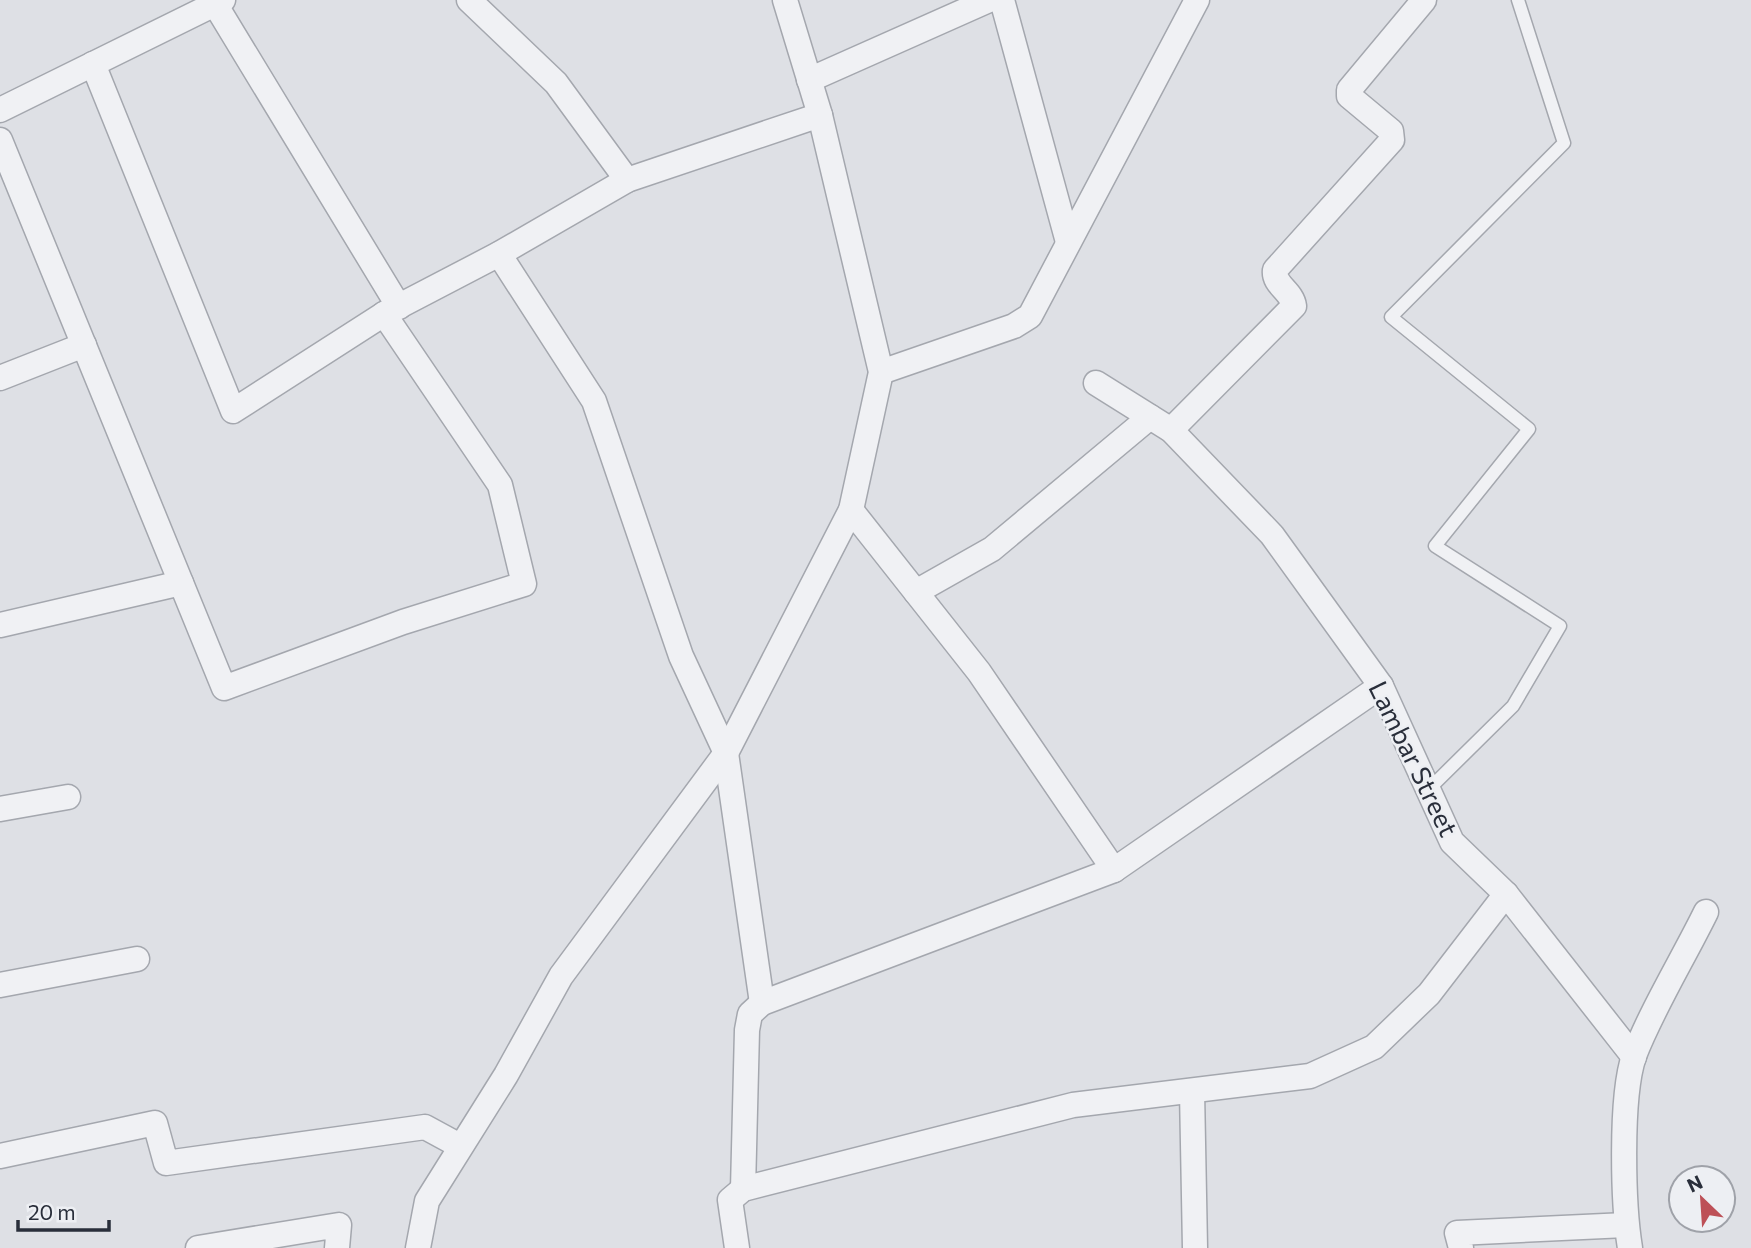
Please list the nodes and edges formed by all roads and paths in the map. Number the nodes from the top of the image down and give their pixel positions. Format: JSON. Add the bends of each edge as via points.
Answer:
{"nodes":[{"id":1,"x":469,"y":0,"type":"edge"},
{"id":2,"x":785,"y":0,"type":"edge"},
{"id":3,"x":989,"y":0,"type":"edge"},
{"id":4,"x":1002,"y":0,"type":"edge"},
{"id":5,"x":1196,"y":0,"type":"edge"},
{"id":6,"x":1424,"y":0,"type":"edge"},
{"id":7,"x":1518,"y":0,"type":"edge"},
{"id":8,"x":219,"y":2,"type":"edge"},
{"id":9,"x":93,"y":64,"type":"junction"},
{"id":10,"x":810,"y":80,"type":"junction"},
{"id":11,"x":0,"y":110,"type":"edge"},
{"id":12,"x":820,"y":116,"type":"junction"},
{"id":13,"x":0,"y":140,"type":"edge"},
{"id":14,"x":628,"y":180,"type":"junction"},
{"id":15,"x":1068,"y":242,"type":"junction"},
{"id":16,"x":499,"y":254,"type":"junction"},
{"id":17,"x":391,"y":311,"type":"junction"},
{"id":18,"x":84,"y":345,"type":"junction"},
{"id":19,"x":881,"y":372,"type":"junction"},
{"id":20,"x":0,"y":378,"type":"edge"},
{"id":21,"x":1096,"y":383,"type":"dead end"},
{"id":22,"x":1150,"y":417,"type":"junction"},
{"id":23,"x":1171,"y":430,"type":"junction"},
{"id":24,"x":851,"y":510,"type":"junction"},
{"id":25,"x":181,"y":583,"type":"junction"},
{"id":26,"x":916,"y":592,"type":"junction"},
{"id":27,"x":0,"y":625,"type":"edge"},
{"id":28,"x":1381,"y":686,"type":"junction"},
{"id":29,"x":726,"y":753,"type":"junction"},
{"id":30,"x":1428,"y":790,"type":"junction"},
{"id":31,"x":68,"y":797,"type":"dead end"},
{"id":32,"x":0,"y":809,"type":"edge"},
{"id":33,"x":1114,"y":870,"type":"junction"},
{"id":34,"x":1506,"y":894,"type":"junction"},
{"id":35,"x":1706,"y":912,"type":"dead end"},
{"id":36,"x":137,"y":959,"type":"dead end"},
{"id":37,"x":0,"y":985,"type":"edge"},
{"id":38,"x":762,"y":1003,"type":"junction"},
{"id":39,"x":1634,"y":1057,"type":"junction"},
{"id":40,"x":1192,"y":1091,"type":"junction"},
{"id":41,"x":460,"y":1146,"type":"junction"},
{"id":42,"x":0,"y":1156,"type":"edge"},
{"id":43,"x":743,"y":1189,"type":"junction"},
{"id":44,"x":1628,"y":1236,"type":"edge"},
{"id":45,"x":198,"y":1248,"type":"edge"},
{"id":46,"x":337,"y":1248,"type":"edge"},
{"id":47,"x":418,"y":1248,"type":"edge"},
{"id":48,"x":737,"y":1248,"type":"edge"},
{"id":49,"x":1195,"y":1248,"type":"edge"},
{"id":50,"x":1461,"y":1248,"type":"edge"}],
"edges":[{"from":1,"to":14,"type":"street","via":[[556,83]]},
{"from":2,"to":10,"type":"street"},
{"from":3,"to":10,"type":"street"},
{"from":4,"to":15,"type":"street"},
{"from":5,"to":15,"type":"street"},
{"from":6,"to":23,"type":"street","via":[[1349,90],[1349,96],[1391,131],[1392,140],[1275,270],[1275,280],[1292,296],[1294,306]]},
{"from":7,"to":30,"type":"lane","via":[[1564,143],[1391,317],[1529,429],[1435,546],[1560,626],[1513,706]]},
{"from":8,"to":9,"type":"street"},
{"from":8,"to":17,"type":"street"},
{"from":9,"to":11,"type":"street"},
{"from":9,"to":17,"type":"street","via":[[233,411]]},
{"from":10,"to":12,"type":"street"},
{"from":12,"to":14,"type":"street"},
{"from":12,"to":19,"type":"street"},
{"from":13,"to":18,"type":"street"},
{"from":14,"to":16,"type":"street"},
{"from":15,"to":19,"type":"street","via":[[1030,316],[1014,326]]},
{"from":16,"to":17,"type":"street"},
{"from":16,"to":29,"type":"street","via":[[594,401],[681,656]]},
{"from":17,"to":25,"type":"street","via":[[500,485],[524,584],[403,622],[224,688]]},
{"from":18,"to":20,"type":"street"},
{"from":18,"to":25,"type":"street"},
{"from":19,"to":24,"type":"street"},
{"from":21,"to":22,"type":"street","name":"Lambar Street"},
{"from":22,"to":23,"type":"street","name":"Lambar Street"},
{"from":22,"to":26,"type":"street","via":[[992,548]]},
{"from":23,"to":28,"type":"street","name":"Lambar Street","via":[[1272,535]]},
{"from":24,"to":26,"type":"street"},
{"from":24,"to":29,"type":"street"},
{"from":25,"to":27,"type":"street"},
{"from":26,"to":33,"type":"street","via":[[979,672]]},
{"from":28,"to":30,"type":"street","name":"Lambar Street"},
{"from":28,"to":33,"type":"street"},
{"from":29,"to":38,"type":"street"},
{"from":29,"to":41,"type":"street","via":[[561,976]]},
{"from":30,"to":34,"type":"street","name":"Lambar Street","via":[[1452,842]]},
{"from":31,"to":32,"type":"street"},
{"from":33,"to":38,"type":"street"},
{"from":34,"to":39,"type":"street","name":"Lambar Street"},
{"from":34,"to":40,"type":"street","via":[[1429,994],[1374,1047],[1310,1076]]},
{"from":35,"to":39,"type":"street"},
{"from":36,"to":37,"type":"street"},
{"from":38,"to":43,"type":"street","via":[[750,1014],[747,1030]]},
{"from":39,"to":44,"type":"street","via":[[1626,1094]]},
{"from":40,"to":43,"type":"street","via":[[1073,1105]]},
{"from":40,"to":49,"type":"street"},
{"from":41,"to":42,"type":"street","via":[[425,1127],[166,1163],[155,1123]]},
{"from":41,"to":47,"type":"street","via":[[427,1201]]},
{"from":43,"to":48,"type":"street","via":[[730,1200]]},
{"from":44,"to":50,"type":"street","via":[[1457,1233]]},
{"from":45,"to":46,"type":"street","via":[[339,1225]]}]}
